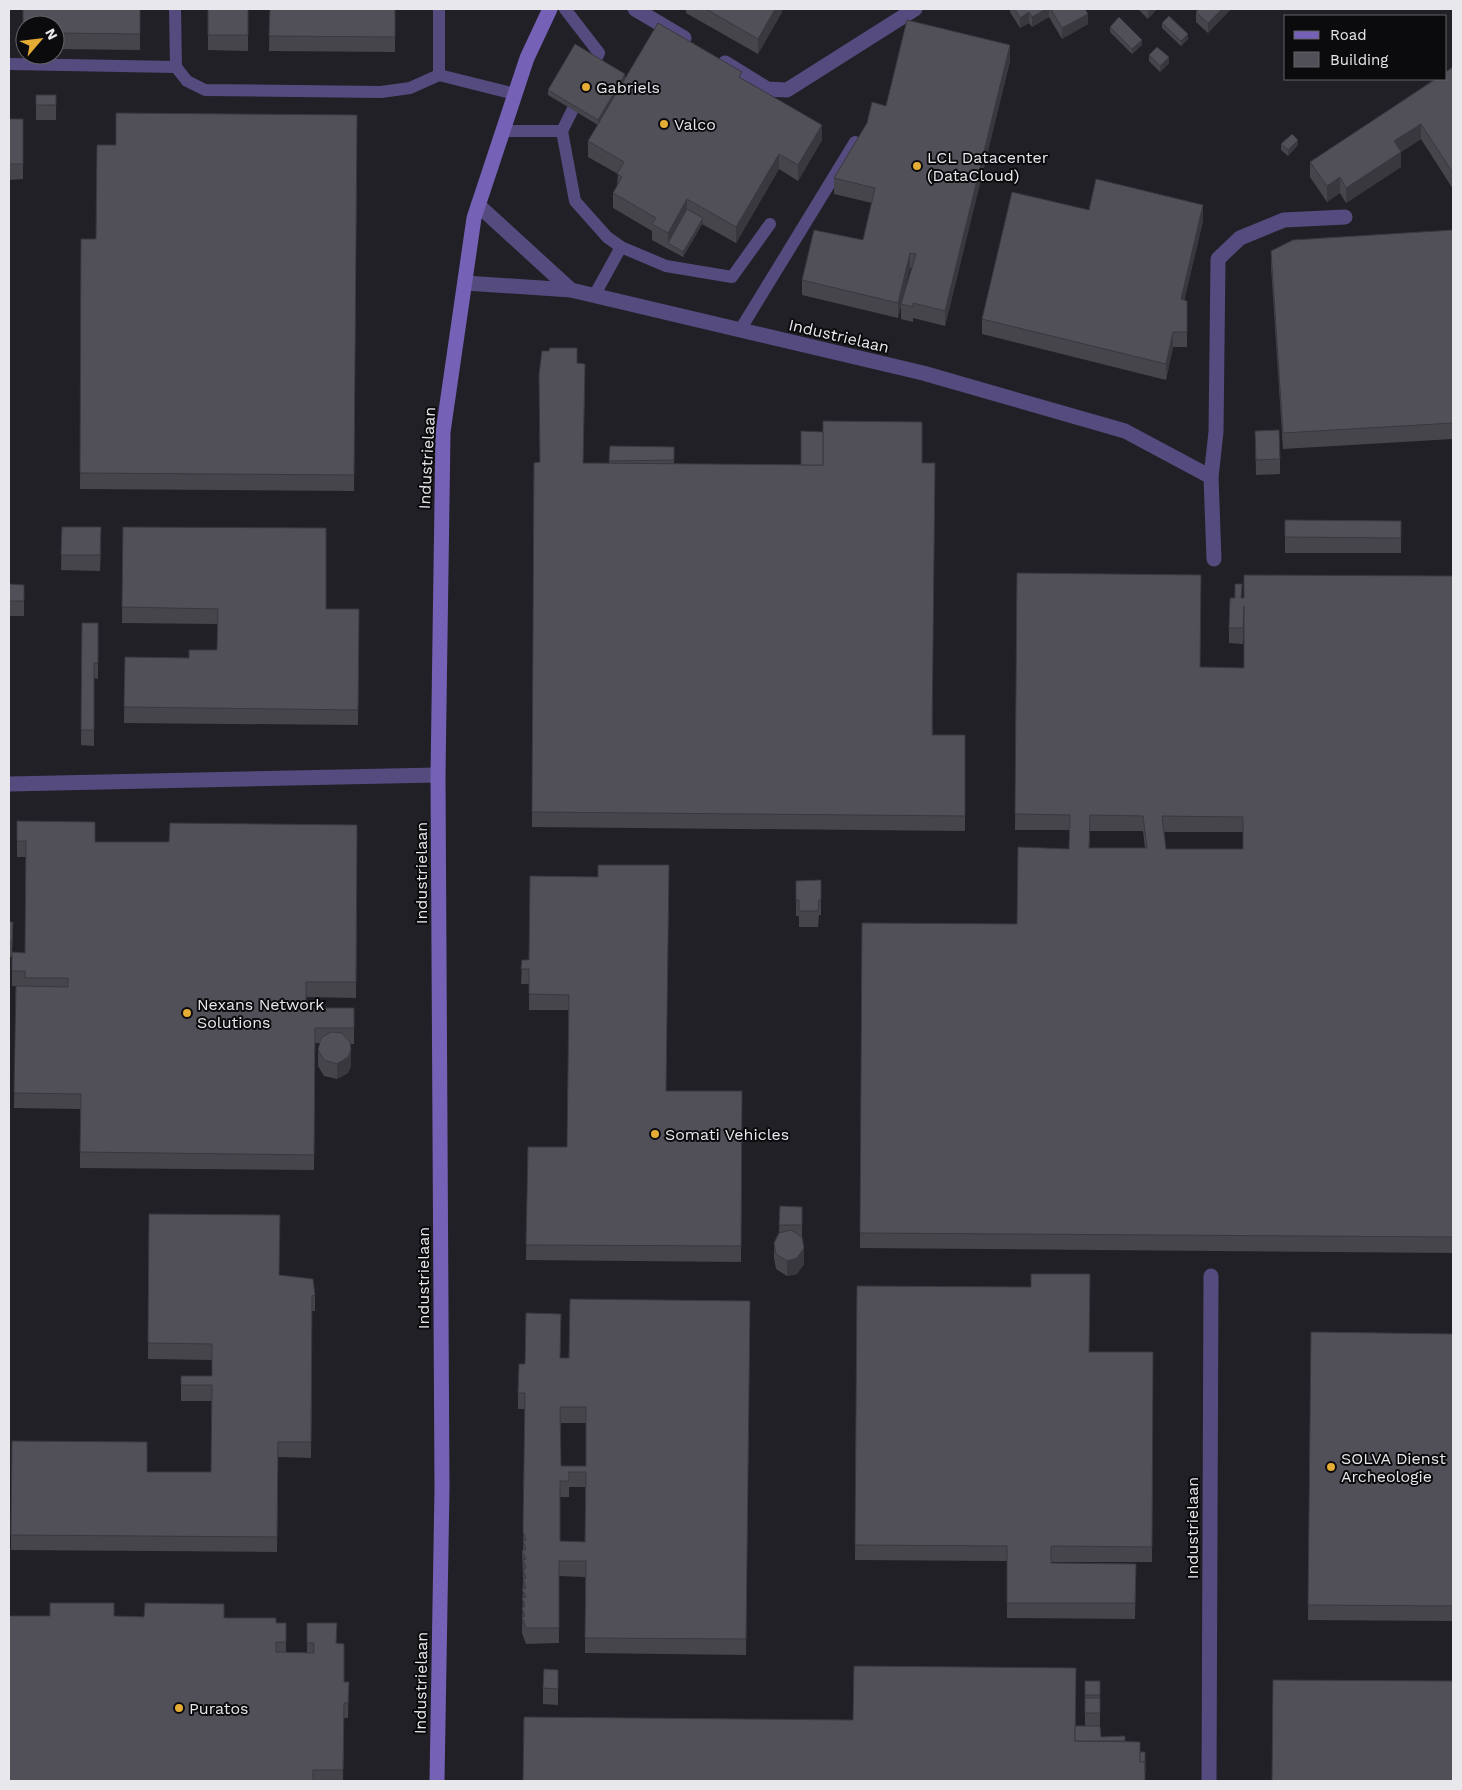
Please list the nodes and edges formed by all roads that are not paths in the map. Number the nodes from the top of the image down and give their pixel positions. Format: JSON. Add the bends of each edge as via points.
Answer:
{"nodes":[{"id":1,"x":175,"y":9,"type":"edge"},
{"id":2,"x":439,"y":9,"type":"edge"},
{"id":3,"x":550,"y":9,"type":"edge"},
{"id":4,"x":565,"y":9,"type":"edge"},
{"id":5,"x":635,"y":9,"type":"edge"},
{"id":6,"x":915,"y":9,"type":"edge"},
{"id":7,"x":693,"y":44,"type":"edge"},
{"id":8,"x":709,"y":54,"type":"edge"},
{"id":9,"x":9,"y":64,"type":"edge"},
{"id":10,"x":176,"y":67,"type":"junction"},
{"id":11,"x":439,"y":75,"type":"junction"},
{"id":12,"x":515,"y":94,"type":"junction"},
{"id":13,"x":503,"y":131,"type":"junction"},
{"id":14,"x":562,"y":131,"type":"junction"},
{"id":15,"x":856,"y":142,"type":"edge"},
{"id":16,"x":478,"y":205,"type":"junction"},
{"id":17,"x":1345,"y":216,"type":"dead end"},
{"id":18,"x":770,"y":224,"type":"dead end"},
{"id":19,"x":621,"y":247,"type":"junction"},
{"id":20,"x":465,"y":283,"type":"junction"},
{"id":21,"x":571,"y":290,"type":"junction"},
{"id":22,"x":594,"y":296,"type":"junction"},
{"id":23,"x":740,"y":330,"type":"junction"},
{"id":24,"x":1211,"y":477,"type":"junction"},
{"id":25,"x":1214,"y":559,"type":"dead end"},
{"id":26,"x":438,"y":775,"type":"junction"},
{"id":27,"x":9,"y":784,"type":"edge"},
{"id":28,"x":1211,"y":1276,"type":"dead end"},
{"id":29,"x":436,"y":1781,"type":"edge"},
{"id":30,"x":1209,"y":1781,"type":"edge"}],
"edges":[{"from":1,"to":10,"type":"lane"},
{"from":2,"to":11,"type":"lane"},
{"from":3,"to":12,"type":"street","name":"Industrielaan","via":[[527,58]]},
{"from":4,"to":14,"type":"lane","via":[[599,54]]},
{"from":5,"to":7,"type":"street"},
{"from":6,"to":8,"type":"street","via":[[787,90],[767,89]]},
{"from":9,"to":10,"type":"lane"},
{"from":10,"to":11,"type":"lane","via":[[188,81],[205,90],[380,92],[410,88]]},
{"from":11,"to":12,"type":"lane"},
{"from":12,"to":13,"type":"street","name":"Industrielaan"},
{"from":13,"to":14,"type":"lane"},
{"from":13,"to":16,"type":"street","name":"Industrielaan"},
{"from":14,"to":19,"type":"lane","via":[[575,201],[607,237]]},
{"from":15,"to":23,"type":"lane"},
{"from":16,"to":20,"type":"street","name":"Industrielaan"},
{"from":16,"to":21,"type":"street","name":"Industrielaan"},
{"from":17,"to":24,"type":"street","via":[[1284,220],[1240,238],[1218,259],[1216,432]]},
{"from":18,"to":19,"type":"lane","via":[[732,277],[666,266]]},
{"from":19,"to":22,"type":"lane"},
{"from":20,"to":21,"type":"street"},
{"from":20,"to":26,"type":"street","name":"Industrielaan","via":[[443,432]]},
{"from":21,"to":22,"type":"street","name":"Industrielaan"},
{"from":22,"to":23,"type":"street","name":"Industrielaan"},
{"from":23,"to":24,"type":"street","name":"Industrielaan","via":[[923,373],[1125,431]]},
{"from":24,"to":25,"type":"street"},
{"from":26,"to":27,"type":"street"},
{"from":26,"to":29,"type":"street","name":"Industrielaan","via":[[442,1488]]},
{"from":28,"to":30,"type":"street","name":"Industrielaan"}]}
